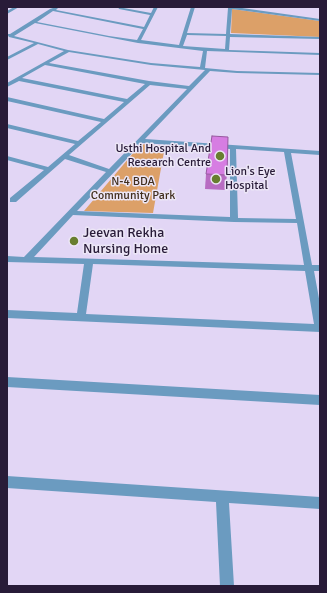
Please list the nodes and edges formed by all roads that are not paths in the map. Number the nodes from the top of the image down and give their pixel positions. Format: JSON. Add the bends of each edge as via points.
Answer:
{"nodes":[{"id":1,"x":17,"y":7,"type":"edge"},
{"id":2,"x":57,"y":7,"type":"edge"},
{"id":3,"x":113,"y":7,"type":"edge"},
{"id":4,"x":156,"y":7,"type":"edge"},
{"id":5,"x":193,"y":7,"type":"edge"},
{"id":6,"x":228,"y":7,"type":"edge"},
{"id":7,"x":120,"y":8,"type":"edge"},
{"id":8,"x":51,"y":10,"type":"junction"},
{"id":9,"x":7,"y":12,"type":"edge"},
{"id":10,"x":152,"y":14,"type":"junction"},
{"id":11,"x":320,"y":20,"type":"edge"},
{"id":12,"x":34,"y":22,"type":"junction"},
{"id":13,"x":145,"y":28,"type":"junction"},
{"id":14,"x":184,"y":34,"type":"junction"},
{"id":15,"x":227,"y":35,"type":"junction"},
{"id":16,"x":9,"y":36,"type":"edge"},
{"id":17,"x":320,"y":38,"type":"edge"},
{"id":18,"x":138,"y":42,"type":"junction"},
{"id":19,"x":36,"y":44,"type":"junction"},
{"id":20,"x":181,"y":47,"type":"junction"},
{"id":21,"x":205,"y":50,"type":"junction"},
{"id":22,"x":226,"y":50,"type":"junction"},
{"id":23,"x":68,"y":51,"type":"junction"},
{"id":24,"x":320,"y":54,"type":"edge"},
{"id":25,"x":7,"y":59,"type":"edge"},
{"id":26,"x":45,"y":64,"type":"junction"},
{"id":27,"x":205,"y":69,"type":"junction"},
{"id":28,"x":320,"y":74,"type":"edge"},
{"id":29,"x":18,"y":79,"type":"junction"},
{"id":30,"x":149,"y":84,"type":"junction"},
{"id":31,"x":7,"y":85,"type":"edge"},
{"id":32,"x":190,"y":88,"type":"junction"},
{"id":33,"x":7,"y":99,"type":"edge"},
{"id":34,"x":129,"y":101,"type":"junction"},
{"id":35,"x":106,"y":121,"type":"junction"},
{"id":36,"x":7,"y":126,"type":"edge"},
{"id":37,"x":140,"y":141,"type":"junction"},
{"id":38,"x":80,"y":143,"type":"junction"},
{"id":39,"x":233,"y":148,"type":"junction"},
{"id":40,"x":287,"y":152,"type":"junction"},
{"id":41,"x":320,"y":153,"type":"edge"},
{"id":42,"x":64,"y":156,"type":"junction"},
{"id":43,"x":7,"y":158,"type":"edge"},
{"id":44,"x":49,"y":169,"type":"junction"},
{"id":45,"x":111,"y":172,"type":"junction"},
{"id":46,"x":10,"y":199,"type":"edge"},
{"id":47,"x":7,"y":207,"type":"edge"},
{"id":48,"x":72,"y":213,"type":"junction"},
{"id":49,"x":234,"y":220,"type":"junction"},
{"id":50,"x":300,"y":221,"type":"junction"},
{"id":51,"x":7,"y":259,"type":"edge"},
{"id":52,"x":27,"y":259,"type":"junction"},
{"id":53,"x":89,"y":261,"type":"junction"},
{"id":54,"x":309,"y":268,"type":"junction"},
{"id":55,"x":320,"y":268,"type":"edge"},
{"id":56,"x":7,"y":314,"type":"edge"},
{"id":57,"x":81,"y":317,"type":"junction"},
{"id":58,"x":320,"y":328,"type":"edge"},
{"id":59,"x":7,"y":382,"type":"edge"},
{"id":60,"x":320,"y":400,"type":"edge"},
{"id":61,"x":7,"y":482,"type":"edge"},
{"id":62,"x":222,"y":496,"type":"junction"},
{"id":63,"x":320,"y":503,"type":"edge"},
{"id":64,"x":227,"y":586,"type":"edge"}],
"edges":[{"from":1,"to":9,"type":"street"},
{"from":2,"to":8,"type":"street"},
{"from":3,"to":7,"type":"street"},
{"from":4,"to":10,"type":"street"},
{"from":5,"to":14,"type":"street"},
{"from":6,"to":11,"type":"street"},
{"from":6,"to":15,"type":"street"},
{"from":7,"to":10,"type":"street"},
{"from":8,"to":12,"type":"street"},
{"from":8,"to":13,"type":"street"},
{"from":10,"to":13,"type":"street"},
{"from":12,"to":16,"type":"street"},
{"from":12,"to":18,"type":"street"},
{"from":13,"to":18,"type":"street"},
{"from":14,"to":15,"type":"street"},
{"from":14,"to":20,"type":"street"},
{"from":15,"to":17,"type":"street"},
{"from":15,"to":22,"type":"street"},
{"from":16,"to":19,"type":"street"},
{"from":18,"to":20,"type":"street"},
{"from":19,"to":23,"type":"street"},
{"from":19,"to":25,"type":"street"},
{"from":20,"to":21,"type":"street"},
{"from":21,"to":22,"type":"street"},
{"from":21,"to":27,"type":"street"},
{"from":22,"to":24,"type":"street"},
{"from":23,"to":26,"type":"street"},
{"from":23,"to":27,"type":"street","via":[[151,64]]},
{"from":26,"to":29,"type":"street"},
{"from":26,"to":30,"type":"street"},
{"from":27,"to":28,"type":"street"},
{"from":27,"to":32,"type":"street"},
{"from":29,"to":31,"type":"street"},
{"from":29,"to":34,"type":"street"},
{"from":30,"to":32,"type":"street"},
{"from":30,"to":34,"type":"street"},
{"from":32,"to":37,"type":"street"},
{"from":33,"to":35,"type":"street"},
{"from":34,"to":35,"type":"street"},
{"from":35,"to":38,"type":"street"},
{"from":36,"to":38,"type":"street"},
{"from":37,"to":39,"type":"street"},
{"from":37,"to":45,"type":"street"},
{"from":38,"to":42,"type":"street"},
{"from":39,"to":40,"type":"street"},
{"from":39,"to":49,"type":"street"},
{"from":40,"to":41,"type":"street"},
{"from":40,"to":50,"type":"street"},
{"from":42,"to":44,"type":"street"},
{"from":42,"to":45,"type":"street"},
{"from":43,"to":44,"type":"street"},
{"from":44,"to":46,"type":"street"},
{"from":45,"to":48,"type":"street"},
{"from":46,"to":47,"type":"street"},
{"from":48,"to":49,"type":"street"},
{"from":48,"to":52,"type":"street"},
{"from":49,"to":50,"type":"street"},
{"from":50,"to":54,"type":"street"},
{"from":51,"to":52,"type":"street"},
{"from":52,"to":53,"type":"street"},
{"from":53,"to":54,"type":"street"},
{"from":53,"to":57,"type":"street"},
{"from":54,"to":55,"type":"street"},
{"from":54,"to":58,"type":"street"},
{"from":56,"to":57,"type":"street"},
{"from":57,"to":58,"type":"street"},
{"from":59,"to":60,"type":"street"},
{"from":61,"to":62,"type":"street"},
{"from":62,"to":63,"type":"street"},
{"from":62,"to":64,"type":"street"}]}
